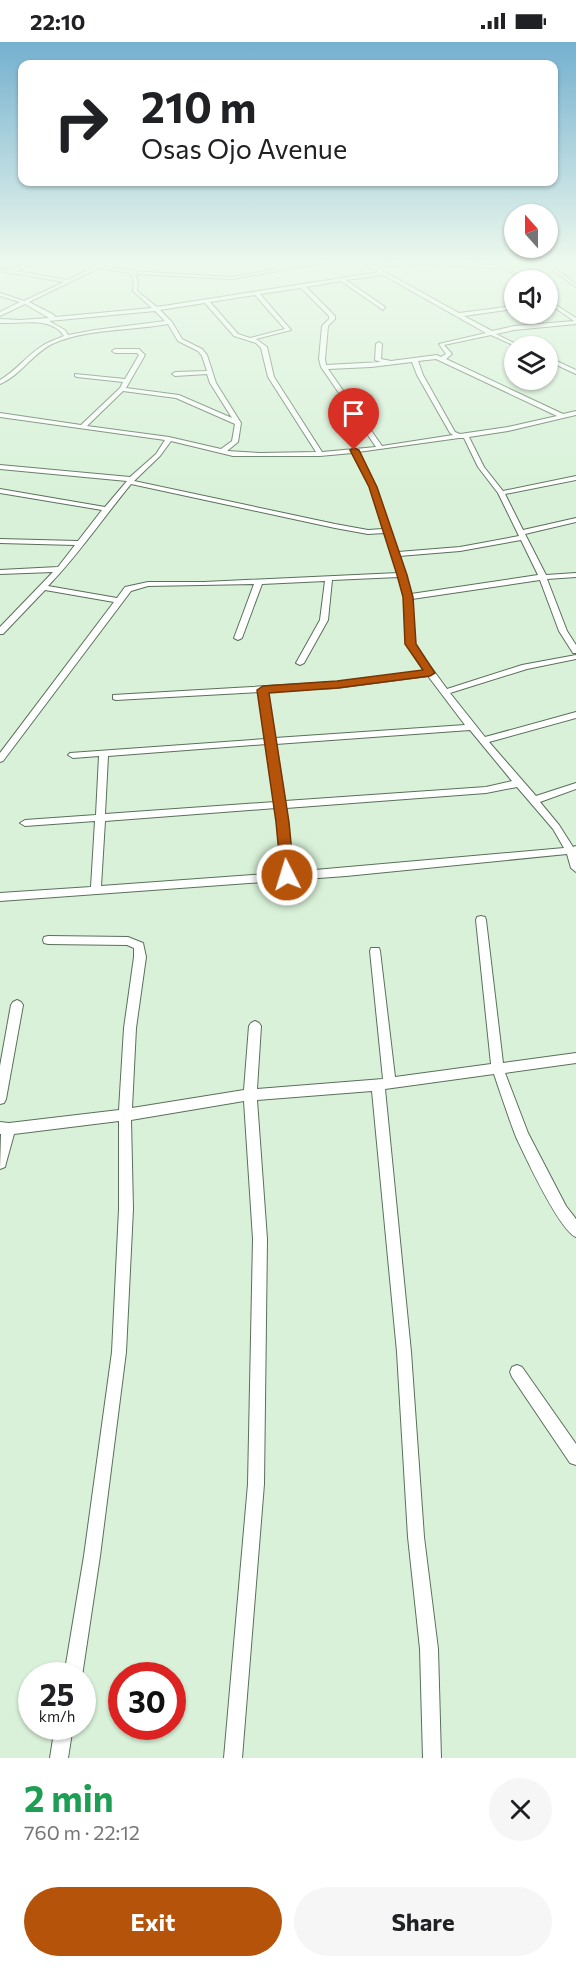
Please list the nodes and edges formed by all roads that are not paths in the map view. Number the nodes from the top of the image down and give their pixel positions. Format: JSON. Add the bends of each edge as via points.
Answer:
{"nodes":[{"id":1,"x":59,"y":340,"type":"edge"},
{"id":2,"x":180,"y":340,"type":"edge"},
{"id":3,"x":249,"y":340,"type":"edge"},
{"id":4,"x":324,"y":340,"type":"edge"},
{"id":5,"x":457,"y":340,"type":"edge"},
{"id":6,"x":379,"y":344,"type":"dead end"},
{"id":7,"x":115,"y":351,"type":"dead end"},
{"id":8,"x":442,"y":358,"type":"junction"},
{"id":9,"x":415,"y":361,"type":"junction"},
{"id":10,"x":392,"y":362,"type":"junction"},
{"id":11,"x":558,"y":364,"type":"edge"},
{"id":12,"x":324,"y":367,"type":"junction"},
{"id":13,"x":210,"y":372,"type":"junction"},
{"id":14,"x":576,"y":372,"type":"edge"},
{"id":15,"x":176,"y":374,"type":"dead end"},
{"id":16,"x":77,"y":375,"type":"dead end"},
{"id":17,"x":126,"y":381,"type":"junction"},
{"id":18,"x":0,"y":382,"type":"edge"},
{"id":19,"x":122,"y":389,"type":"junction"},
{"id":20,"x":576,"y":413,"type":"edge"},
{"id":21,"x":0,"y":415,"type":"edge"},
{"id":22,"x":561,"y":415,"type":"junction"},
{"id":23,"x":238,"y":423,"type":"junction"},
{"id":24,"x":82,"y":426,"type":"junction"},
{"id":25,"x":464,"y":436,"type":"junction"},
{"id":26,"x":169,"y":439,"type":"junction"},
{"id":27,"x":380,"y":448,"type":"junction"},
{"id":28,"x":354,"y":450,"type":"junction"},
{"id":29,"x":221,"y":452,"type":"junction"},
{"id":30,"x":320,"y":454,"type":"junction"},
{"id":31,"x":0,"y":467,"type":"edge"},
{"id":32,"x":576,"y":478,"type":"edge"},
{"id":33,"x":132,"y":480,"type":"junction"},
{"id":34,"x":0,"y":491,"type":"edge"},
{"id":35,"x":501,"y":493,"type":"junction"},
{"id":36,"x":107,"y":509,"type":"junction"},
{"id":37,"x":576,"y":519,"type":"edge"},
{"id":38,"x":388,"y":531,"type":"junction"},
{"id":39,"x":522,"y":535,"type":"junction"},
{"id":40,"x":0,"y":541,"type":"edge"},
{"id":41,"x":81,"y":543,"type":"junction"},
{"id":42,"x":395,"y":554,"type":"junction"},
{"id":43,"x":60,"y":569,"type":"junction"},
{"id":44,"x":0,"y":572,"type":"edge"},
{"id":45,"x":402,"y":575,"type":"junction"},
{"id":46,"x":576,"y":575,"type":"edge"},
{"id":47,"x":543,"y":577,"type":"junction"},
{"id":48,"x":329,"y":578,"type":"junction"},
{"id":49,"x":259,"y":581,"type":"junction"},
{"id":50,"x":43,"y":587,"type":"junction"},
{"id":51,"x":408,"y":597,"type":"junction"},
{"id":52,"x":119,"y":601,"type":"junction"},
{"id":53,"x":0,"y":617,"type":"edge"},
{"id":54,"x":13,"y":617,"type":"junction"},
{"id":55,"x":0,"y":632,"type":"edge"},
{"id":56,"x":238,"y":638,"type":"dead end"},
{"id":57,"x":576,"y":651,"type":"edge"},
{"id":58,"x":576,"y":657,"type":"edge"},
{"id":59,"x":300,"y":663,"type":"dead end"},
{"id":60,"x":430,"y":673,"type":"junction"},
{"id":61,"x":263,"y":690,"type":"junction"},
{"id":62,"x":445,"y":692,"type":"junction"},
{"id":63,"x":116,"y":697,"type":"dead end"},
{"id":64,"x":576,"y":715,"type":"edge"},
{"id":65,"x":472,"y":728,"type":"junction"},
{"id":66,"x":484,"y":740,"type":"junction"},
{"id":67,"x":272,"y":742,"type":"junction"},
{"id":68,"x":104,"y":754,"type":"junction"},
{"id":69,"x":73,"y":755,"type":"dead end"},
{"id":70,"x":0,"y":759,"type":"edge"},
{"id":71,"x":520,"y":783,"type":"junction"},
{"id":72,"x":576,"y":786,"type":"edge"},
{"id":73,"x":535,"y":800,"type":"junction"},
{"id":74,"x":280,"y":806,"type":"junction"},
{"id":75,"x":100,"y":819,"type":"junction"},
{"id":76,"x":25,"y":823,"type":"dead end"},
{"id":77,"x":573,"y":851,"type":"edge"},
{"id":78,"x":576,"y":868,"type":"edge"},
{"id":79,"x":287,"y":875,"type":"junction"},
{"id":80,"x":96,"y":889,"type":"junction"},
{"id":81,"x":0,"y":897,"type":"edge"},
{"id":82,"x":481,"y":920,"type":"dead end"},
{"id":83,"x":48,"y":940,"type":"dead end"},
{"id":84,"x":375,"y":951,"type":"dead end"},
{"id":85,"x":17,"y":1005,"type":"dead end"},
{"id":86,"x":255,"y":1026,"type":"dead end"},
{"id":87,"x":576,"y":1058,"type":"edge"},
{"id":88,"x":498,"y":1069,"type":"junction"},
{"id":89,"x":384,"y":1084,"type":"junction"},
{"id":90,"x":250,"y":1095,"type":"junction"},
{"id":91,"x":0,"y":1100,"type":"edge"},
{"id":92,"x":125,"y":1116,"type":"junction"},
{"id":93,"x":4,"y":1129,"type":"edge"},
{"id":94,"x":0,"y":1163,"type":"edge"},
{"id":95,"x":576,"y":1230,"type":"edge"},
{"id":96,"x":517,"y":1372,"type":"dead end"},
{"id":97,"x":576,"y":1457,"type":"edge"},
{"id":98,"x":75,"y":1662,"type":"edge"},
{"id":99,"x":62,"y":1740,"type":"edge"},
{"id":100,"x":59,"y":1758,"type":"edge"},
{"id":101,"x":233,"y":1758,"type":"edge"},
{"id":102,"x":432,"y":1758,"type":"edge"}],
"edges":[{"from":1,"to":18,"type":"street"},
{"from":2,"to":13,"type":"street","via":[[200,350]]},
{"from":3,"to":30,"type":"street","via":[[264,347],[272,377]]},
{"from":4,"to":12,"type":"street"},
{"from":5,"to":8,"type":"street","via":[[441,344],[449,354]]},
{"from":6,"to":10,"type":"street","via":[[378,360]]},
{"from":7,"to":17,"type":"street","via":[[141,352]]},
{"from":8,"to":9,"type":"street"},
{"from":8,"to":22,"type":"street"},
{"from":9,"to":10,"type":"street"},
{"from":9,"to":25,"type":"street","via":[[453,433]]},
{"from":10,"to":12,"type":"street"},
{"from":11,"to":14,"type":"street"},
{"from":12,"to":27,"type":"street"},
{"from":13,"to":15,"type":"street"},
{"from":13,"to":23,"type":"street"},
{"from":16,"to":17,"type":"street"},
{"from":17,"to":19,"type":"street"},
{"from":19,"to":23,"type":"street","via":[[177,396]]},
{"from":19,"to":24,"type":"street"},
{"from":20,"to":22,"type":"street"},
{"from":21,"to":24,"type":"street"},
{"from":22,"to":25,"type":"street"},
{"from":23,"to":29,"type":"street","via":[[235,441]]},
{"from":24,"to":26,"type":"street"},
{"from":25,"to":27,"type":"street"},
{"from":25,"to":35,"type":"street"},
{"from":26,"to":29,"type":"street"},
{"from":26,"to":33,"type":"street"},
{"from":27,"to":28,"type":"street"},
{"from":28,"to":30,"type":"street"},
{"from":28,"to":38,"type":"street","via":[[373,487]]},
{"from":29,"to":30,"type":"street"},
{"from":31,"to":33,"type":"street"},
{"from":32,"to":35,"type":"street"},
{"from":33,"to":36,"type":"street"},
{"from":33,"to":38,"type":"street","via":[[335,526]]},
{"from":34,"to":36,"type":"street"},
{"from":35,"to":39,"type":"street"},
{"from":36,"to":41,"type":"street"},
{"from":37,"to":39,"type":"street"},
{"from":38,"to":42,"type":"street"},
{"from":39,"to":42,"type":"street","via":[[477,548]]},
{"from":39,"to":47,"type":"street"},
{"from":40,"to":41,"type":"street"},
{"from":41,"to":43,"type":"street"},
{"from":42,"to":45,"type":"street"},
{"from":43,"to":44,"type":"street"},
{"from":43,"to":50,"type":"street"},
{"from":45,"to":48,"type":"street"},
{"from":45,"to":51,"type":"street"},
{"from":46,"to":47,"type":"street"},
{"from":47,"to":51,"type":"street"},
{"from":47,"to":57,"type":"street","via":[[563,631]]},
{"from":48,"to":49,"type":"street"},
{"from":48,"to":59,"type":"street","via":[[324,620]]},
{"from":49,"to":52,"type":"street","via":[[148,584],[128,589]]},
{"from":49,"to":56,"type":"street"},
{"from":50,"to":52,"type":"street"},
{"from":50,"to":54,"type":"street"},
{"from":51,"to":60,"type":"street","via":[[410,644]]},
{"from":52,"to":70,"type":"street"},
{"from":53,"to":54,"type":"street"},
{"from":54,"to":55,"type":"street"},
{"from":58,"to":62,"type":"street","via":[[525,667]]},
{"from":60,"to":61,"type":"street"},
{"from":60,"to":62,"type":"street"},
{"from":61,"to":63,"type":"street"},
{"from":61,"to":67,"type":"street"},
{"from":62,"to":65,"type":"street"},
{"from":64,"to":66,"type":"street"},
{"from":65,"to":66,"type":"street"},
{"from":65,"to":67,"type":"street"},
{"from":66,"to":71,"type":"street"},
{"from":67,"to":68,"type":"street"},
{"from":67,"to":74,"type":"street"},
{"from":68,"to":69,"type":"street"},
{"from":68,"to":75,"type":"street"},
{"from":71,"to":73,"type":"street"},
{"from":71,"to":74,"type":"street","via":[[486,790]]},
{"from":72,"to":73,"type":"street"},
{"from":73,"to":77,"type":"street"},
{"from":74,"to":75,"type":"street"},
{"from":74,"to":79,"type":"street"},
{"from":75,"to":76,"type":"street"},
{"from":75,"to":80,"type":"street"},
{"from":77,"to":78,"type":"street"},
{"from":77,"to":79,"type":"street"},
{"from":79,"to":80,"type":"street"},
{"from":80,"to":81,"type":"street"},
{"from":82,"to":88,"type":"street"},
{"from":83,"to":92,"type":"street","via":[[128,940],[139,945]]},
{"from":84,"to":89,"type":"street"},
{"from":85,"to":91,"type":"street"},
{"from":86,"to":90,"type":"street"},
{"from":87,"to":88,"type":"street"},
{"from":88,"to":89,"type":"street"},
{"from":88,"to":95,"type":"street","via":[[522,1135],[561,1211]]},
{"from":89,"to":90,"type":"street"},
{"from":89,"to":102,"type":"street","via":[[416,1537],[429,1649]]},
{"from":90,"to":92,"type":"street"},
{"from":90,"to":101,"type":"street","via":[[260,1239],[256,1484]]},
{"from":92,"to":93,"type":"street"},
{"from":92,"to":98,"type":"street","via":[[120,1352]]},
{"from":93,"to":94,"type":"street"},
{"from":96,"to":97,"type":"street"},
{"from":99,"to":100,"type":"street"}]}
